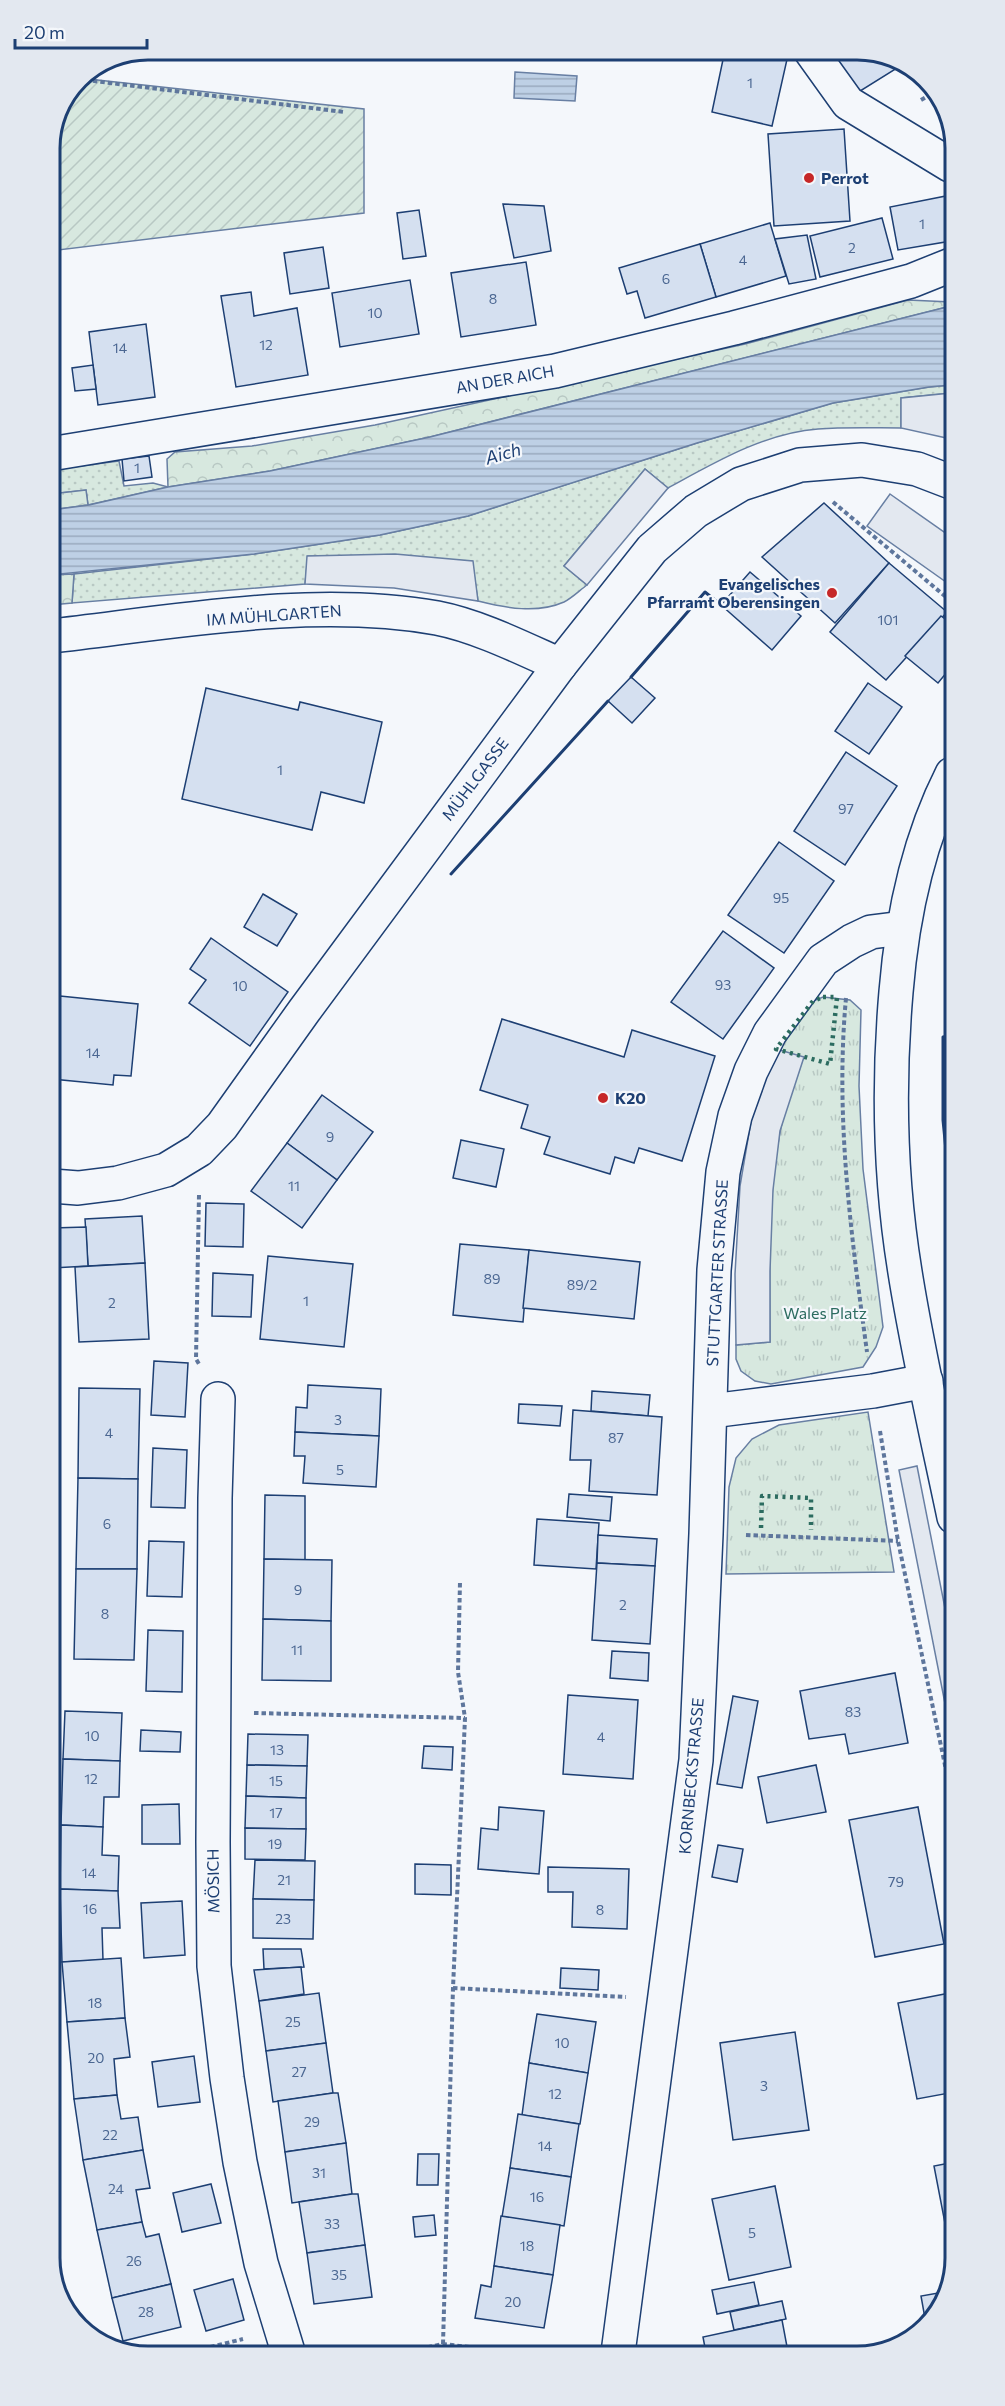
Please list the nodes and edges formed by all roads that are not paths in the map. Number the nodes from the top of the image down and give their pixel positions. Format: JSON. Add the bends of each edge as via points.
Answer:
{"nodes":[{"id":1,"x":817,"y":60,"type":"edge"},
{"id":2,"x":945,"y":162,"type":"edge"},
{"id":3,"x":945,"y":267,"type":"edge"},
{"id":4,"x":60,"y":452,"type":"edge"},
{"id":5,"x":945,"y":480,"type":"edge"},
{"id":6,"x":60,"y":635,"type":"edge"},
{"id":7,"x":560,"y":665,"type":"junction"},
{"id":8,"x":945,"y":792,"type":"edge"},
{"id":9,"x":903,"y":928,"type":"junction"},
{"id":10,"x":60,"y":1187,"type":"edge"},
{"id":11,"x":926,"y":1381,"type":"junction"},
{"id":12,"x":218,"y":1399,"type":"road end"},
{"id":13,"x":711,"y":1412,"type":"junction"},
{"id":14,"x":945,"y":1473,"type":"edge"},
{"id":15,"x":286,"y":2346,"type":"edge"},
{"id":16,"x":619,"y":2346,"type":"edge"}],
"edges":[{"from":1,"to":2,"type":"street","via":[[848,103]]},
{"from":3,"to":4,"type":"street","name":"AN DER AICH","via":[[900,284],[555,371]]},
{"from":5,"to":7,"type":"street","name":"MÜHLGASSE","via":[[917,469],[862,460],[800,465],[741,484],[696,511],[652,549]]},
{"from":6,"to":7,"type":"street","name":"IM MÜHLGARTEN","via":[[275,611],[355,609],[438,619],[507,641]]},
{"from":7,"to":10,"type":"street","name":"MÜHLGASSE","via":[[222,1126],[199,1149],[166,1170],[118,1184]]},
{"from":8,"to":9,"type":"street","via":[[921,853]]},
{"from":9,"to":11,"type":"street","via":[[890,1057],[892,1160],[904,1271]]},
{"from":9,"to":13,"type":"street","name":"STUTTGARTER STRASSE","via":[[871,932],[823,960],[770,1033],[751,1071],[735,1116],[723,1172],[714,1270]]},
{"from":11,"to":13,"type":"street"},
{"from":11,"to":14,"type":"street"},
{"from":12,"to":15,"type":"street","name":"MÖSICH","via":[[214,1966],[240,2162],[261,2264]]},
{"from":13,"to":16,"type":"street","name":"KORNBECKSTRASSE","via":[[696,1760]]}]}
